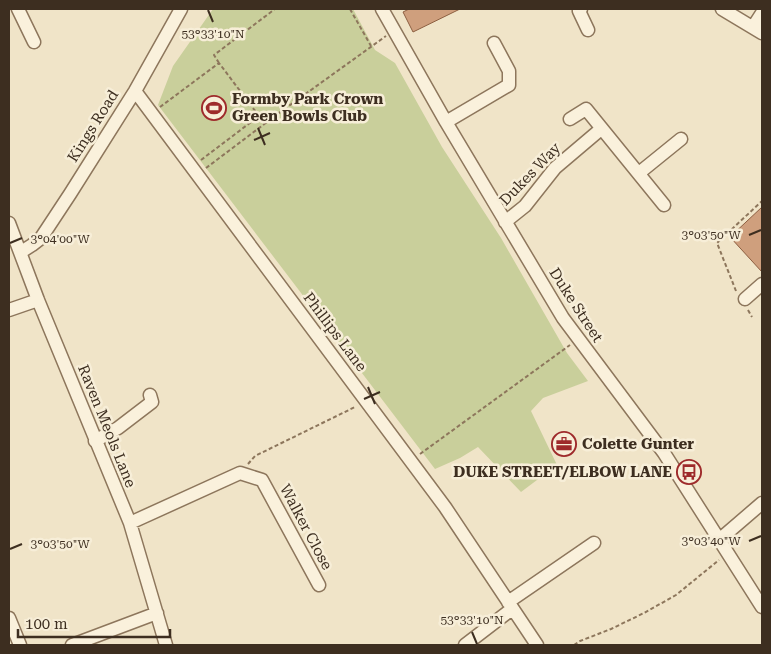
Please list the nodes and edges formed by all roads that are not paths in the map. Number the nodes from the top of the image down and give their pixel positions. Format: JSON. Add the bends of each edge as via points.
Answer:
{"nodes":[{"id":1,"x":18,"y":9,"type":"edge"},
{"id":2,"x":181,"y":9,"type":"edge"},
{"id":3,"x":382,"y":9,"type":"edge"},
{"id":4,"x":581,"y":9,"type":"edge"},
{"id":5,"x":722,"y":9,"type":"edge"},
{"id":6,"x":762,"y":13,"type":"edge"},
{"id":7,"x":588,"y":30,"type":"dead end"},
{"id":8,"x":757,"y":30,"type":"edge"},
{"id":9,"x":34,"y":42,"type":"dead end"},
{"id":10,"x":494,"y":43,"type":"dead end"},
{"id":11,"x":134,"y":91,"type":"junction"},
{"id":12,"x":570,"y":119,"type":"dead end"},
{"id":13,"x":446,"y":122,"type":"junction"},
{"id":14,"x":601,"y":129,"type":"junction"},
{"id":15,"x":681,"y":139,"type":"dead end"},
{"id":16,"x":639,"y":173,"type":"junction"},
{"id":17,"x":664,"y":205,"type":"dead end"},
{"id":18,"x":505,"y":222,"type":"junction"},
{"id":19,"x":9,"y":223,"type":"edge"},
{"id":20,"x":21,"y":252,"type":"junction"},
{"id":21,"x":762,"y":284,"type":"edge"},
{"id":22,"x":38,"y":300,"type":"junction"},
{"id":23,"x":744,"y":302,"type":"road end"},
{"id":24,"x":9,"y":310,"type":"edge"},
{"id":25,"x":150,"y":395,"type":"dead end"},
{"id":26,"x":95,"y":441,"type":"junction"},
{"id":27,"x":762,"y":503,"type":"edge"},
{"id":28,"x":130,"y":523,"type":"junction"},
{"id":29,"x":719,"y":540,"type":"junction"},
{"id":30,"x":594,"y":543,"type":"dead end"},
{"id":31,"x":319,"y":585,"type":"dead end"},
{"id":32,"x":510,"y":606,"type":"junction"},
{"id":33,"x":762,"y":607,"type":"edge"},
{"id":34,"x":157,"y":613,"type":"junction"},
{"id":35,"x":9,"y":618,"type":"edge"},
{"id":36,"x":20,"y":645,"type":"edge"},
{"id":37,"x":72,"y":645,"type":"edge"},
{"id":38,"x":166,"y":645,"type":"edge"},
{"id":39,"x":464,"y":645,"type":"edge"},
{"id":40,"x":537,"y":645,"type":"edge"}],
"edges":[{"from":1,"to":9,"type":"street"},
{"from":2,"to":11,"type":"street","name":"Kings Road"},
{"from":3,"to":13,"type":"street","name":"Duke Street"},
{"from":4,"to":7,"type":"street","via":[[579,12]]},
{"from":5,"to":8,"type":"street"},
{"from":6,"to":8,"type":"street"},
{"from":10,"to":13,"type":"street","via":[[509,71],[509,85]]},
{"from":11,"to":20,"type":"street","name":"Kings Road","via":[[40,238]]},
{"from":11,"to":32,"type":"street","name":"Phillips Lane","via":[[411,460]]},
{"from":12,"to":14,"type":"street","via":[[586,109]]},
{"from":13,"to":18,"type":"street","name":"Duke Street"},
{"from":14,"to":16,"type":"street"},
{"from":14,"to":18,"type":"street","name":"Dukes Way","via":[[555,168],[525,206]]},
{"from":15,"to":16,"type":"street"},
{"from":16,"to":17,"type":"street"},
{"from":18,"to":29,"type":"street","name":"Duke Street","via":[[563,318],[664,453]]},
{"from":19,"to":20,"type":"street","name":"Raven Meols Lane"},
{"from":20,"to":22,"type":"street","name":"Raven Meols Lane"},
{"from":21,"to":23,"type":"street"},
{"from":22,"to":24,"type":"street"},
{"from":22,"to":26,"type":"street","name":"Raven Meols Lane"},
{"from":25,"to":26,"type":"street","via":[[152,402]]},
{"from":26,"to":28,"type":"street","name":"Raven Meols Lane"},
{"from":27,"to":29,"type":"street"},
{"from":28,"to":31,"type":"street","name":"Walker Close","via":[[240,473],[262,480]]},
{"from":28,"to":34,"type":"street","name":"Raven Meols Lane"},
{"from":29,"to":33,"type":"street","name":"Duke Street"},
{"from":30,"to":32,"type":"street"},
{"from":32,"to":39,"type":"street"},
{"from":32,"to":40,"type":"street","name":"Phillips Lane"},
{"from":34,"to":37,"type":"street"},
{"from":34,"to":38,"type":"street","name":"Raven Meols Lane"},
{"from":35,"to":36,"type":"street"}]}
